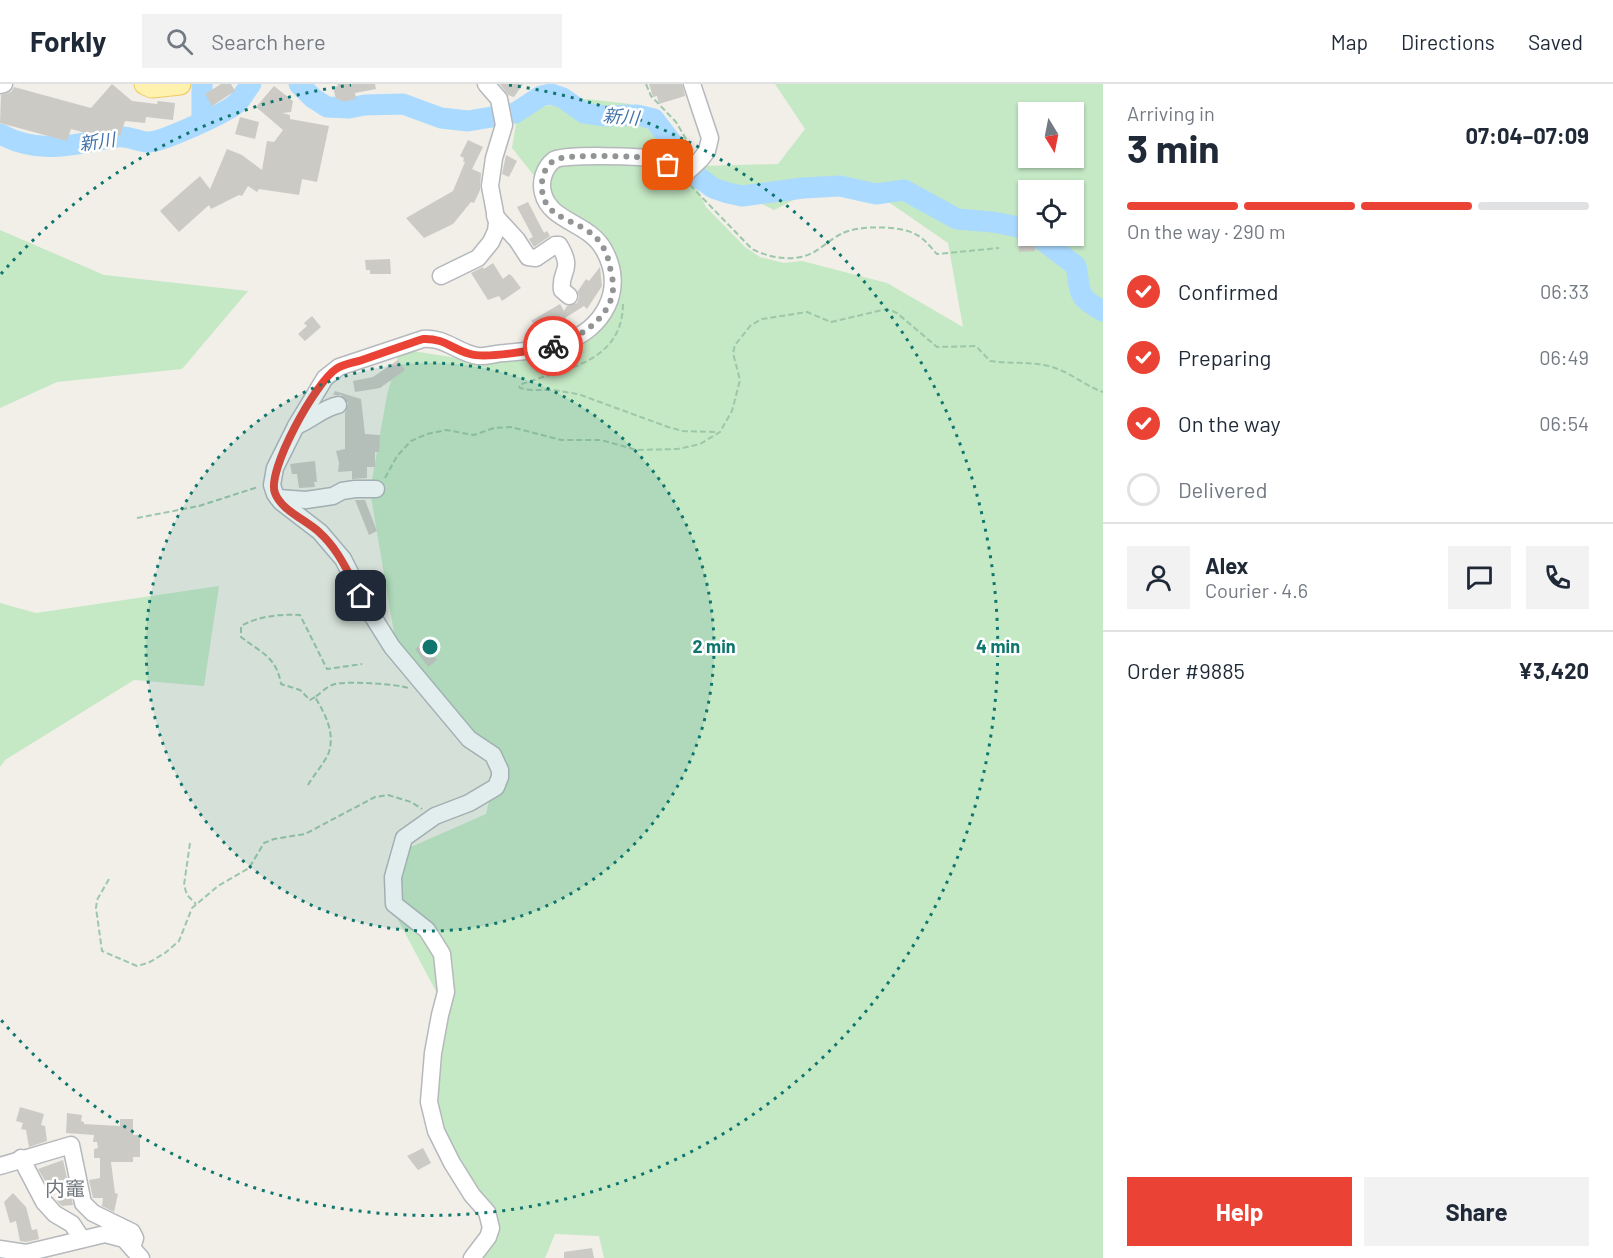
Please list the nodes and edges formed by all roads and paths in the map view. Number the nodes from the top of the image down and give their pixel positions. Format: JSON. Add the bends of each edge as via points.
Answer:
{"nodes":[{"id":1,"x":4,"y":84,"type":"edge"},
{"id":2,"x":145,"y":84,"type":"edge"},
{"id":3,"x":180,"y":84,"type":"edge"},
{"id":4,"x":486,"y":84,"type":"edge"},
{"id":5,"x":646,"y":84,"type":"edge"},
{"id":6,"x":692,"y":84,"type":"edge"},
{"id":7,"x":0,"y":85,"type":"edge"},
{"id":8,"x":698,"y":163,"type":"junction"},
{"id":9,"x":680,"y":175,"type":"junction"},
{"id":10,"x":495,"y":216,"type":"junction"},
{"id":11,"x":999,"y":248,"type":"dead end"},
{"id":12,"x":441,"y":276,"type":"dead end"},
{"id":13,"x":569,"y":296,"type":"dead end"},
{"id":14,"x":624,"y":297,"type":"dead end"},
{"id":15,"x":1103,"y":392,"type":"edge"},
{"id":16,"x":338,"y":405,"type":"dead end"},
{"id":17,"x":296,"y":426,"type":"junction"},
{"id":18,"x":720,"y":432,"type":"junction"},
{"id":19,"x":376,"y":489,"type":"joint"},
{"id":20,"x":275,"y":492,"type":"junction"},
{"id":21,"x":137,"y":518,"type":"dead end"},
{"id":22,"x":362,"y":664,"type":"dead end"},
{"id":23,"x":411,"y":690,"type":"dead end"},
{"id":24,"x":315,"y":698,"type":"junction"},
{"id":25,"x":308,"y":785,"type":"dead end"},
{"id":26,"x":435,"y":816,"type":"junction"},
{"id":27,"x":190,"y":843,"type":"dead end"},
{"id":28,"x":109,"y":879,"type":"dead end"},
{"id":29,"x":196,"y":904,"type":"junction"},
{"id":30,"x":21,"y":1158,"type":"junction"},
{"id":31,"x":0,"y":1166,"type":"edge"},
{"id":32,"x":78,"y":1240,"type":"junction"},
{"id":33,"x":0,"y":1249,"type":"edge"},
{"id":34,"x":137,"y":1253,"type":"edge"},
{"id":35,"x":72,"y":1258,"type":"edge"},
{"id":36,"x":472,"y":1258,"type":"edge"}],
"edges":[{"from":1,"to":7,"type":"street"},
{"from":2,"to":3,"type":"main road"},
{"from":4,"to":10,"type":"street","via":[[499,99],[504,125],[490,186]]},
{"from":5,"to":8,"type":"path","via":[[651,96],[676,122]]},
{"from":6,"to":8,"type":"street","via":[[710,138]]},
{"from":8,"to":9,"type":"street"},
{"from":9,"to":11,"type":"path","via":[[752,249],[765,255],[807,255],[841,233],[874,228],[916,234],[937,254]]},
{"from":9,"to":17,"type":"street","via":[[651,158],[555,159],[542,180],[546,203],[593,235],[609,259],[613,289],[610,303],[599,319],[564,343],[536,350],[480,356],[434,338],[339,367],[325,378]]},
{"from":10,"to":12,"type":"street","via":[[496,231],[488,248],[478,258]]},
{"from":10,"to":13,"type":"street","via":[[531,259],[559,245],[567,261],[561,285]]},
{"from":14,"to":18,"type":"path","via":[[623,318],[604,351],[520,388],[578,394],[668,428]]},
{"from":15,"to":18,"type":"path","via":[[1052,367],[1033,362],[990,361],[976,346],[937,347],[887,309],[831,322],[807,312],[756,321],[738,340],[733,353],[739,388]]},
{"from":16,"to":17,"type":"street"},
{"from":17,"to":20,"type":"street","via":[[275,468]]},
{"from":18,"to":19,"type":"path","via":[[700,444],[655,451],[601,440],[561,440],[511,427],[474,435],[446,430],[411,441]]},
{"from":19,"to":20,"type":"street","via":[[342,491],[306,500]]},
{"from":20,"to":21,"type":"path","via":[[255,487],[199,506]]},
{"from":20,"to":26,"type":"street","via":[[320,532],[343,559],[392,647],[470,739],[493,754],[498,763],[500,777],[496,787],[470,803]]},
{"from":22,"to":24,"type":"path","via":[[327,669],[300,615],[252,620],[241,626],[241,637],[267,654],[281,684],[300,690],[310,700]]},
{"from":23,"to":24,"type":"path","via":[[389,684],[336,684]]},
{"from":24,"to":25,"type":"path","via":[[331,734],[329,753]]},
{"from":26,"to":29,"type":"path","via":[[411,802],[388,795],[375,797],[305,834],[264,843],[249,868]]},
{"from":26,"to":36,"type":"street","via":[[404,838],[393,877],[392,898],[394,904],[427,930],[442,954],[446,993],[433,1053],[429,1102],[436,1131],[452,1163],[487,1212],[489,1237]]},
{"from":27,"to":29,"type":"path","via":[[184,885]]},
{"from":28,"to":29,"type":"path","via":[[96,908],[102,951],[137,966],[165,953],[179,941]]},
{"from":30,"to":31,"type":"street"},
{"from":30,"to":32,"type":"street","via":[[44,1202],[72,1224]]},
{"from":30,"to":34,"type":"street","via":[[71,1145],[83,1203],[93,1213],[132,1232]]},
{"from":32,"to":33,"type":"street","via":[[26,1253]]},
{"from":32,"to":34,"type":"street","via":[[105,1234],[124,1239]]},
{"from":32,"to":35,"type":"street"}]}
